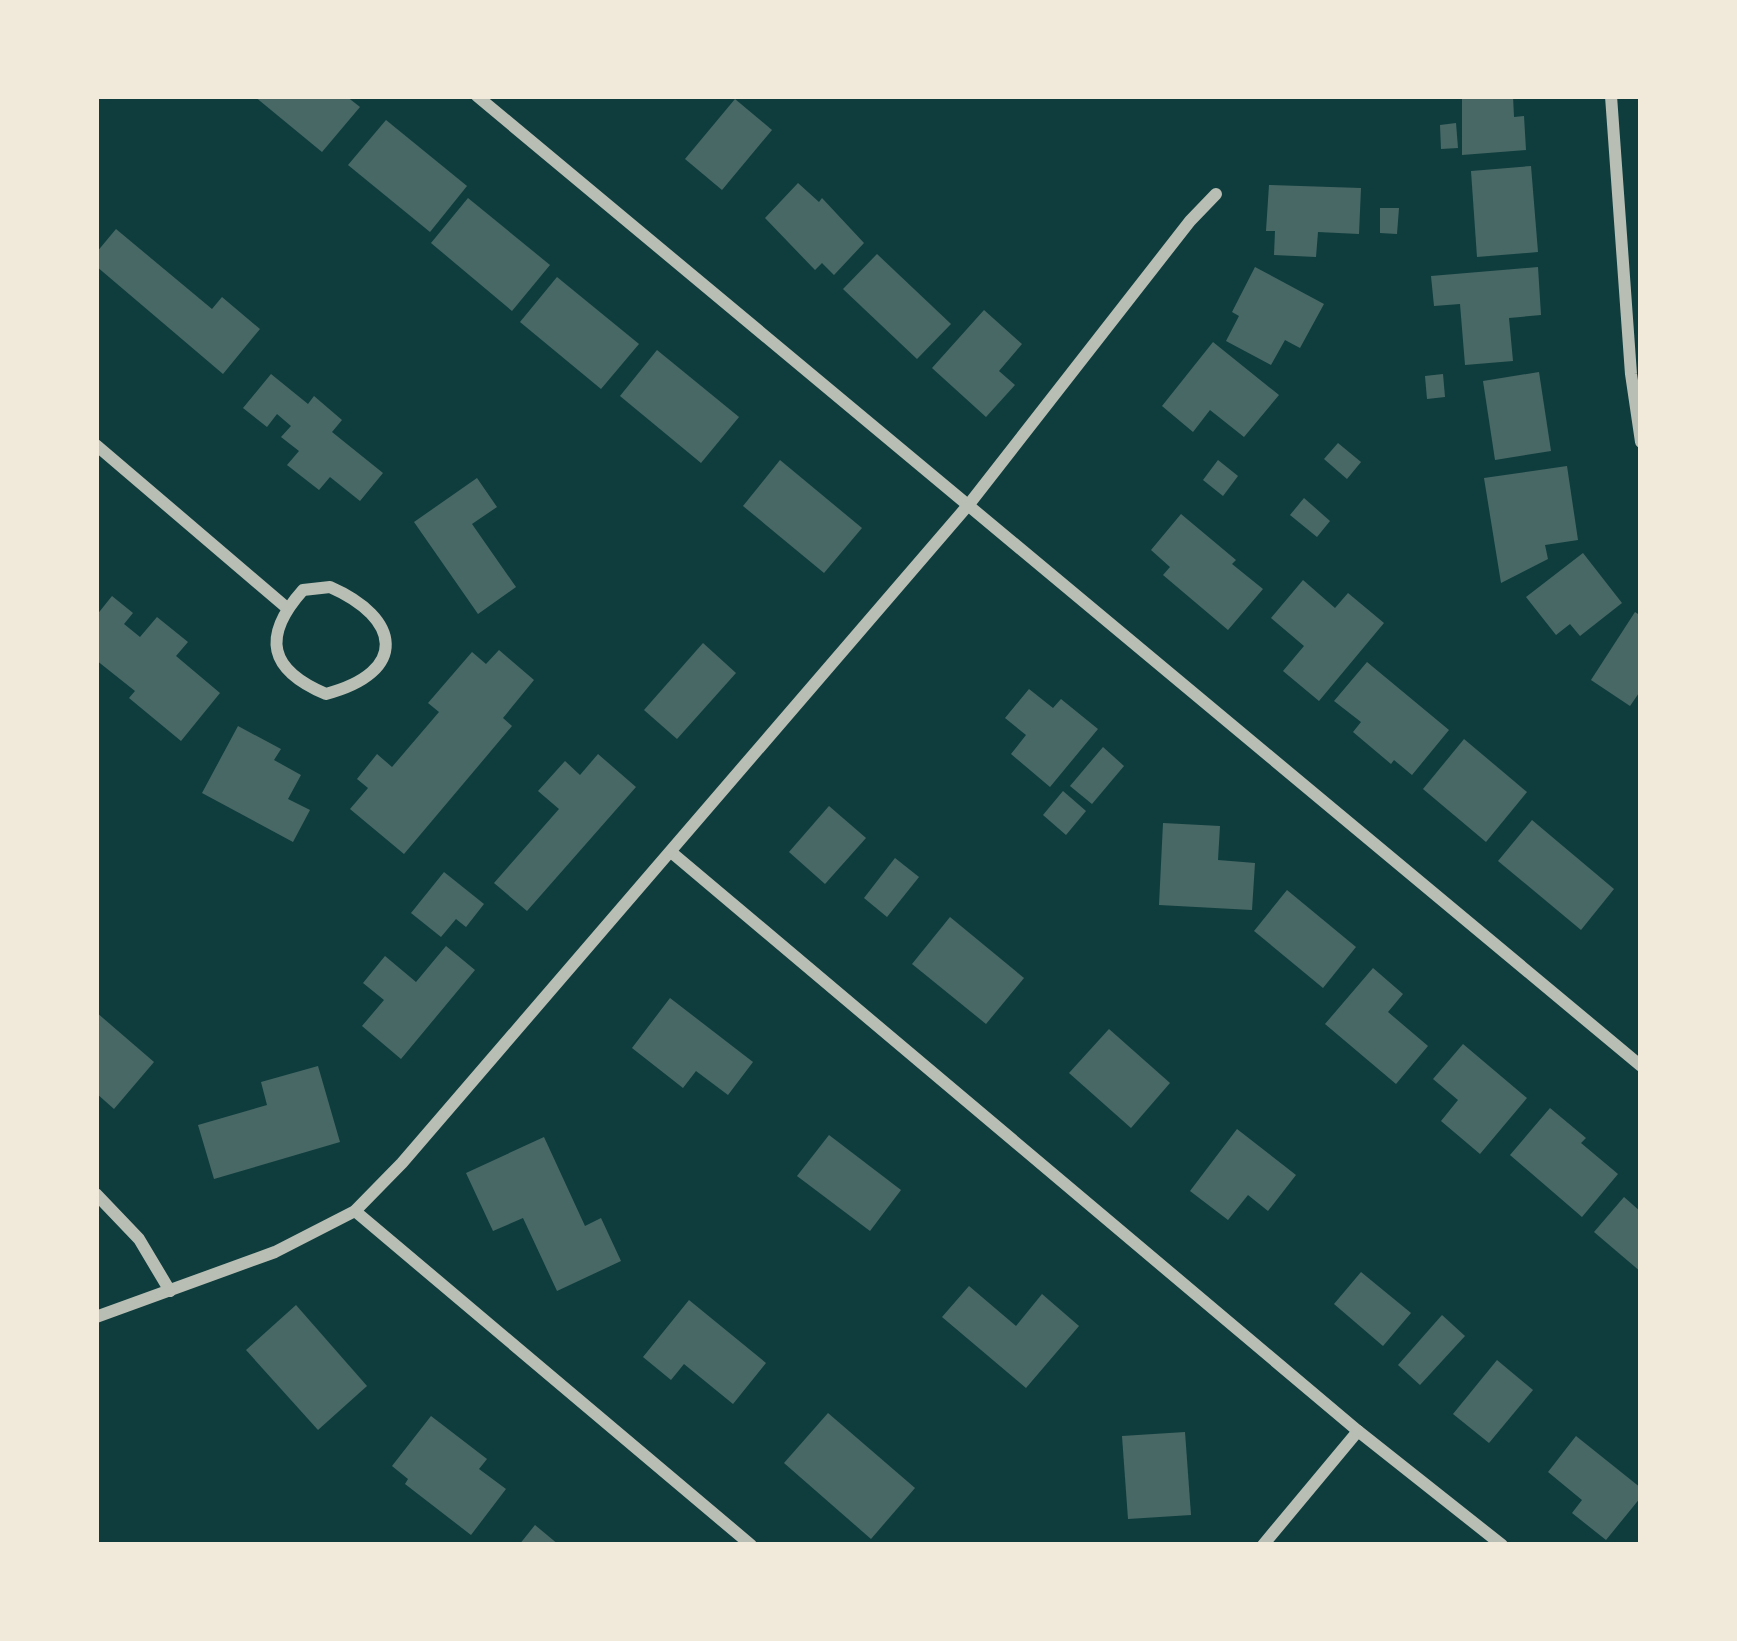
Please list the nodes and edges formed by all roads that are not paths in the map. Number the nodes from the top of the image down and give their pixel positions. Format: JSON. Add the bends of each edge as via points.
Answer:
{"nodes":[{"id":1,"x":477,"y":96,"type":"edge"},
{"id":2,"x":1611,"y":96,"type":"edge"},
{"id":3,"x":1216,"y":194,"type":"dead end"},
{"id":4,"x":1641,"y":442,"type":"edge"},
{"id":5,"x":96,"y":445,"type":"edge"},
{"id":6,"x":970,"y":503,"type":"junction"},
{"id":7,"x":287,"y":608,"type":"junction"},
{"id":8,"x":671,"y":852,"type":"junction"},
{"id":9,"x":1641,"y":1066,"type":"edge"},
{"id":10,"x":96,"y":1194,"type":"edge"},
{"id":11,"x":355,"y":1211,"type":"junction"},
{"id":12,"x":170,"y":1291,"type":"junction"},
{"id":13,"x":96,"y":1318,"type":"edge"},
{"id":14,"x":1358,"y":1431,"type":"junction"},
{"id":15,"x":752,"y":1545,"type":"edge"},
{"id":16,"x":1263,"y":1545,"type":"edge"},
{"id":17,"x":1502,"y":1545,"type":"edge"}],
"edges":[{"from":1,"to":6,"type":"street"},
{"from":2,"to":4,"type":"street"},
{"from":3,"to":6,"type":"street"},
{"from":5,"to":7,"type":"street"},
{"from":6,"to":8,"type":"street"},
{"from":6,"to":9,"type":"street"},
{"from":7,"to":7,"type":"street","via":[[303,590],[330,587],[360,601],[382,627],[386,655],[374,675],[326,694],[297,682],[278,658],[277,628]]},
{"from":8,"to":11,"type":"street"},
{"from":8,"to":14,"type":"street"},
{"from":10,"to":12,"type":"street","via":[[139,1239]]},
{"from":11,"to":12,"type":"street"},
{"from":11,"to":15,"type":"street"},
{"from":12,"to":13,"type":"street"},
{"from":14,"to":16,"type":"street"},
{"from":14,"to":17,"type":"street"}]}
